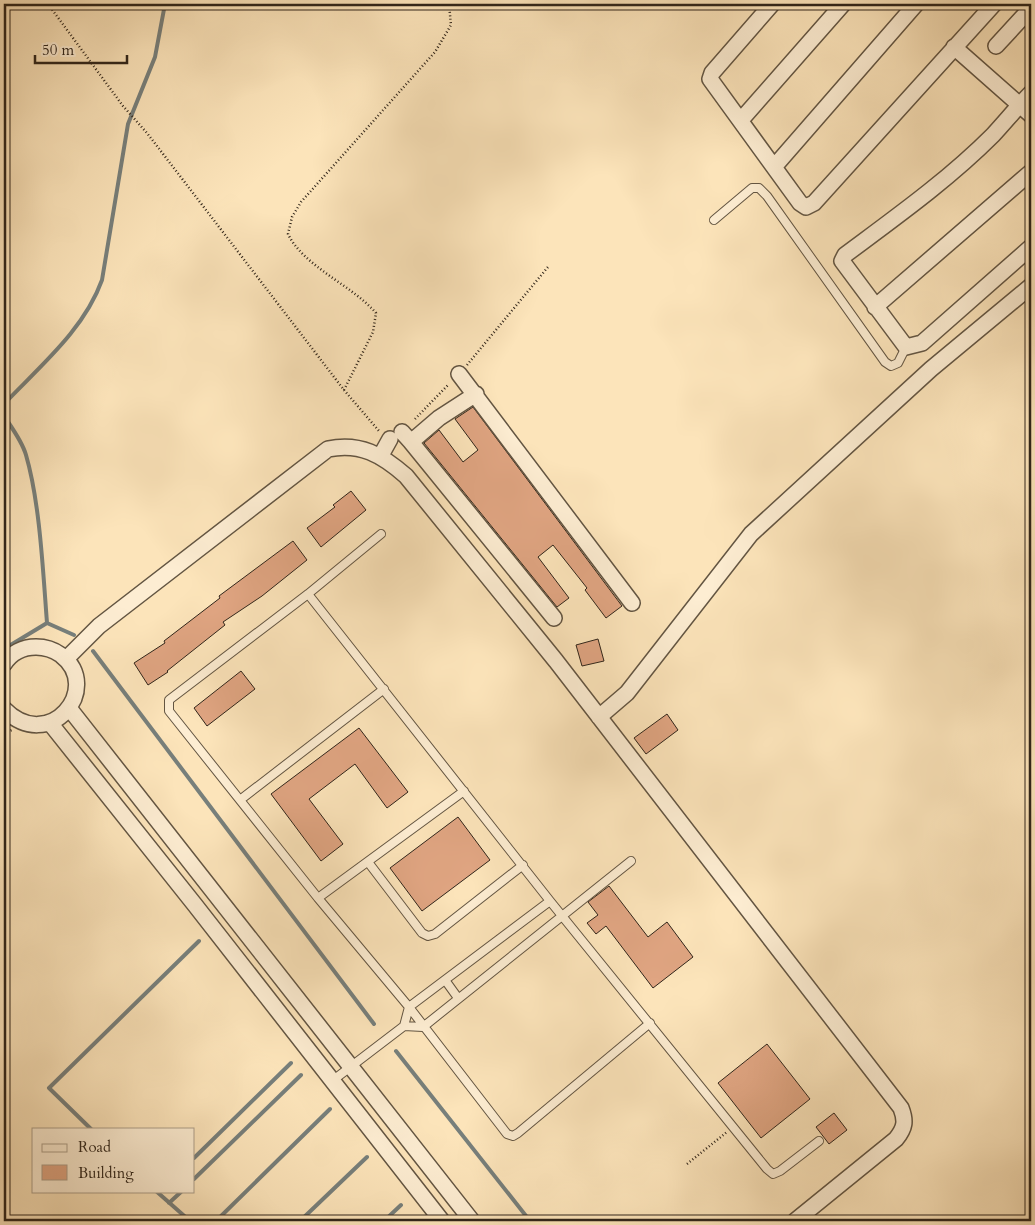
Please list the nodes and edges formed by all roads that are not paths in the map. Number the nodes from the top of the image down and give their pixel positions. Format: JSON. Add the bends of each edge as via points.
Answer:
{"nodes":[{"id":1,"x":772,"y":4,"type":"edge"},
{"id":2,"x":844,"y":4,"type":"edge"},
{"id":3,"x":916,"y":4,"type":"edge"},
{"id":4,"x":994,"y":4,"type":"edge"},
{"id":5,"x":1031,"y":8,"type":"edge"},
{"id":6,"x":996,"y":46,"type":"dead end"},
{"id":7,"x":954,"y":47,"type":"junction"},
{"id":8,"x":1031,"y":92,"type":"edge"},
{"id":9,"x":1020,"y":105,"type":"junction"},
{"id":10,"x":1031,"y":115,"type":"edge"},
{"id":11,"x":740,"y":120,"type":"junction"},
{"id":12,"x":774,"y":167,"type":"junction"},
{"id":13,"x":1031,"y":172,"type":"edge"},
{"id":14,"x":714,"y":220,"type":"dead end"},
{"id":15,"x":1031,"y":247,"type":"edge"},
{"id":16,"x":1031,"y":286,"type":"edge"},
{"id":17,"x":875,"y":307,"type":"junction"},
{"id":18,"x":906,"y":347,"type":"junction"},
{"id":19,"x":458,"y":374,"type":"dead end"},
{"id":20,"x":476,"y":394,"type":"junction"},
{"id":21,"x":401,"y":438,"type":"junction"},
{"id":22,"x":380,"y":457,"type":"junction"},
{"id":23,"x":381,"y":534,"type":"dead end"},
{"id":24,"x":308,"y":594,"type":"junction"},
{"id":25,"x":632,"y":603,"type":"dead end"},
{"id":26,"x":554,"y":618,"type":"dead end"},
{"id":27,"x":66,"y":659,"type":"junction"},
{"id":28,"x":4,"y":664,"type":"edge"},
{"id":29,"x":384,"y":689,"type":"junction"},
{"id":30,"x":69,"y":708,"type":"junction"},
{"id":31,"x":4,"y":709,"type":"edge"},
{"id":32,"x":599,"y":717,"type":"junction"},
{"id":33,"x":50,"y":724,"type":"junction"},
{"id":34,"x":464,"y":791,"type":"junction"},
{"id":35,"x":240,"y":800,"type":"junction"},
{"id":36,"x":631,"y":861,"type":"dead end"},
{"id":37,"x":368,"y":862,"type":"junction"},
{"id":38,"x":523,"y":865,"type":"junction"},
{"id":39,"x":318,"y":898,"type":"junction"},
{"id":40,"x":550,"y":902,"type":"junction"},
{"id":41,"x":562,"y":915,"type":"junction"},
{"id":42,"x":445,"y":980,"type":"junction"},
{"id":43,"x":458,"y":998,"type":"junction"},
{"id":44,"x":409,"y":1007,"type":"junction"},
{"id":45,"x":650,"y":1023,"type":"junction"},
{"id":46,"x":404,"y":1026,"type":"junction"},
{"id":47,"x":423,"y":1027,"type":"junction"},
{"id":48,"x":351,"y":1067,"type":"junction"},
{"id":49,"x":332,"y":1081,"type":"junction"},
{"id":50,"x":819,"y":1141,"type":"dead end"},
{"id":51,"x":442,"y":1221,"type":"edge"},
{"id":52,"x":472,"y":1221,"type":"edge"},
{"id":53,"x":795,"y":1221,"type":"edge"}],
"edges":[{"from":1,"to":11,"type":"street","via":[[712,72],[710,79]]},
{"from":2,"to":11,"type":"street"},
{"from":3,"to":12,"type":"street"},
{"from":4,"to":7,"type":"street"},
{"from":5,"to":6,"type":"street"},
{"from":7,"to":9,"type":"street"},
{"from":7,"to":12,"type":"street","via":[[814,203],[806,207],[800,204]]},
{"from":8,"to":9,"type":"street"},
{"from":9,"to":10,"type":"street"},
{"from":9,"to":17,"type":"street","via":[[966,160],[843,258]]},
{"from":11,"to":12,"type":"street"},
{"from":13,"to":17,"type":"street"},
{"from":14,"to":18,"type":"lane","via":[[752,188],[759,188],[885,362],[892,366],[898,363]]},
{"from":15,"to":18,"type":"street","via":[[922,343]]},
{"from":16,"to":32,"type":"street","via":[[931,369],[750,534],[627,694]]},
{"from":17,"to":18,"type":"street"},
{"from":19,"to":20,"type":"street"},
{"from":20,"to":21,"type":"street"},
{"from":20,"to":25,"type":"street"},
{"from":21,"to":22,"type":"street"},
{"from":21,"to":26,"type":"street"},
{"from":22,"to":27,"type":"street","via":[[346,445],[328,449],[99,626]]},
{"from":22,"to":32,"type":"street","via":[[406,476]]},
{"from":23,"to":24,"type":"lane"},
{"from":24,"to":29,"type":"lane"},
{"from":24,"to":35,"type":"lane","via":[[169,700],[169,711]]},
{"from":27,"to":28,"type":"street","via":[[43,646],[30,647],[17,651]]},
{"from":27,"to":30,"type":"street","via":[[76,683],[75,696]]},
{"from":29,"to":34,"type":"lane"},
{"from":29,"to":35,"type":"lane"},
{"from":30,"to":33,"type":"street"},
{"from":30,"to":48,"type":"street"},
{"from":31,"to":33,"type":"street","via":[[25,724]]},
{"from":32,"to":53,"type":"street","via":[[901,1108],[905,1118],[904,1129],[896,1139]]},
{"from":33,"to":49,"type":"street"},
{"from":34,"to":37,"type":"lane"},
{"from":34,"to":38,"type":"lane"},
{"from":35,"to":39,"type":"lane"},
{"from":36,"to":41,"type":"lane"},
{"from":37,"to":38,"type":"lane","via":[[422,933],[428,936],[435,934]]},
{"from":37,"to":39,"type":"lane"},
{"from":38,"to":40,"type":"lane"},
{"from":39,"to":44,"type":"lane"},
{"from":40,"to":41,"type":"lane"},
{"from":40,"to":42,"type":"lane"},
{"from":41,"to":43,"type":"lane"},
{"from":41,"to":45,"type":"lane"},
{"from":42,"to":43,"type":"lane"},
{"from":42,"to":44,"type":"lane"},
{"from":43,"to":47,"type":"lane"},
{"from":44,"to":46,"type":"lane"},
{"from":44,"to":47,"type":"lane"},
{"from":45,"to":47,"type":"lane","via":[[512,1136],[507,1134]]},
{"from":45,"to":50,"type":"lane","via":[[773,1174]]},
{"from":46,"to":47,"type":"lane"},
{"from":46,"to":48,"type":"lane"},
{"from":48,"to":49,"type":"lane"},
{"from":48,"to":52,"type":"street"},
{"from":49,"to":51,"type":"street"}]}
